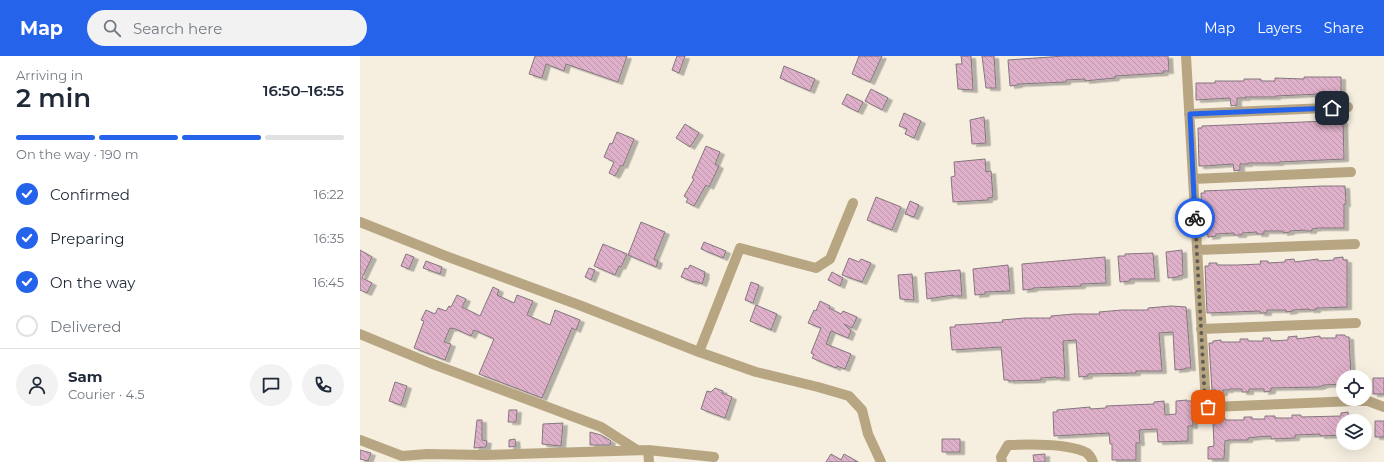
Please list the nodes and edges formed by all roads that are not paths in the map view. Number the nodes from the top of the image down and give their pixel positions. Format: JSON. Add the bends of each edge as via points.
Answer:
{"nodes":[{"id":1,"x":1186,"y":56,"type":"edge"},
{"id":2,"x":1348,"y":107,"type":"dead end"},
{"id":3,"x":1190,"y":114,"type":"junction"},
{"id":4,"x":1351,"y":172,"type":"dead end"},
{"id":5,"x":1193,"y":179,"type":"junction"},
{"id":6,"x":853,"y":203,"type":"dead end"},
{"id":7,"x":360,"y":222,"type":"edge"},
{"id":8,"x":1355,"y":244,"type":"dead end"},
{"id":9,"x":1197,"y":250,"type":"junction"},
{"id":10,"x":1356,"y":323,"type":"dead end"},
{"id":11,"x":1201,"y":328,"type":"junction"},
{"id":12,"x":360,"y":334,"type":"edge"},
{"id":13,"x":699,"y":352,"type":"junction"},
{"id":14,"x":1384,"y":407,"type":"edge"},
{"id":15,"x":360,"y":440,"type":"edge"},
{"id":16,"x":637,"y":450,"type":"junction"},
{"id":17,"x":648,"y":450,"type":"junction"},
{"id":18,"x":714,"y":457,"type":"dead end"},
{"id":19,"x":401,"y":459,"type":"edge"},
{"id":20,"x":649,"y":462,"type":"edge"},
{"id":21,"x":881,"y":462,"type":"edge"},
{"id":22,"x":1002,"y":462,"type":"edge"},
{"id":23,"x":1093,"y":462,"type":"edge"}],
"edges":[{"from":1,"to":3,"type":"street"},
{"from":2,"to":3,"type":"street"},
{"from":3,"to":5,"type":"street"},
{"from":4,"to":5,"type":"street"},
{"from":5,"to":9,"type":"street"},
{"from":6,"to":13,"type":"street","via":[[830,259],[816,268],[740,248]]},
{"from":7,"to":13,"type":"street"},
{"from":8,"to":9,"type":"street"},
{"from":9,"to":11,"type":"street"},
{"from":10,"to":11,"type":"street"},
{"from":11,"to":14,"type":"street","via":[[1205,401],[1208,407],[1368,401]]},
{"from":12,"to":16,"type":"street","via":[[601,427]]},
{"from":13,"to":21,"type":"street","via":[[756,372],[849,396],[862,410],[868,434]]},
{"from":15,"to":19,"type":"street"},
{"from":16,"to":17,"type":"street"},
{"from":16,"to":19,"type":"street","via":[[485,455],[427,454]]},
{"from":17,"to":18,"type":"street"},
{"from":17,"to":20,"type":"street"},
{"from":22,"to":23,"type":"street","via":[[1001,456],[1008,445],[1029,444],[1062,446],[1084,451]]}]}
